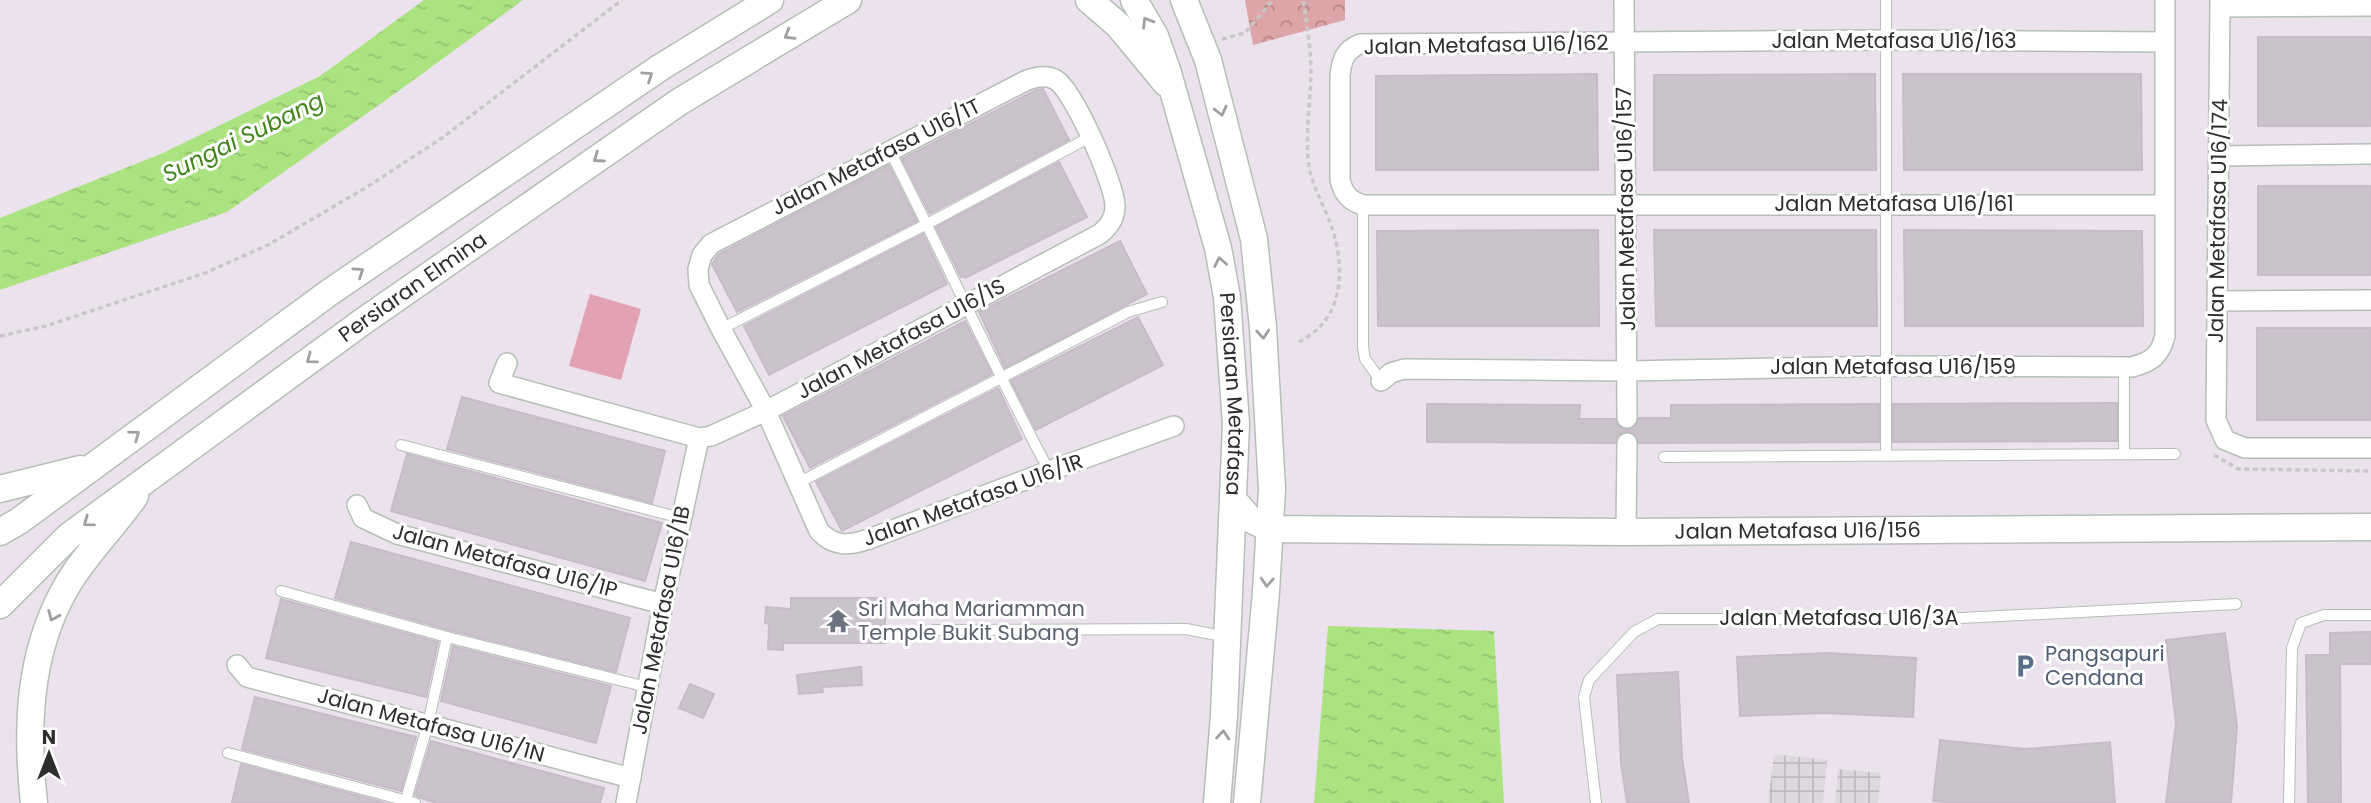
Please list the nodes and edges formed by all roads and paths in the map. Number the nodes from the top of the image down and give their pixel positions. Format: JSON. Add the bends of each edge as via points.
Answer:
{"nodes":[{"id":1,"x":622,"y":0,"type":"edge"},
{"id":2,"x":770,"y":0,"type":"edge"},
{"id":3,"x":848,"y":0,"type":"edge"},
{"id":4,"x":1089,"y":0,"type":"edge"},
{"id":5,"x":1134,"y":0,"type":"edge"},
{"id":6,"x":1184,"y":0,"type":"edge"},
{"id":7,"x":1207,"y":0,"type":"edge"},
{"id":8,"x":1273,"y":0,"type":"edge"},
{"id":9,"x":1303,"y":0,"type":"edge"},
{"id":10,"x":1624,"y":0,"type":"edge"},
{"id":11,"x":1886,"y":0,"type":"edge"},
{"id":12,"x":2165,"y":0,"type":"edge"},
{"id":13,"x":2220,"y":4,"type":"edge"},
{"id":14,"x":2371,"y":6,"type":"edge"},
{"id":15,"x":1886,"y":40,"type":"junction"},
{"id":16,"x":1624,"y":43,"type":"junction"},
{"id":17,"x":2164,"y":43,"type":"junction"},
{"id":18,"x":1214,"y":50,"type":"junction"},
{"id":19,"x":1172,"y":89,"type":"junction"},
{"id":20,"x":1091,"y":136,"type":"junction"},
{"id":21,"x":890,"y":151,"type":"junction"},
{"id":22,"x":2371,"y":154,"type":"edge"},
{"id":23,"x":2219,"y":156,"type":"junction"},
{"id":24,"x":1886,"y":203,"type":"junction"},
{"id":25,"x":1363,"y":205,"type":"junction"},
{"id":26,"x":1625,"y":205,"type":"junction"},
{"id":27,"x":2164,"y":205,"type":"junction"},
{"id":28,"x":928,"y":224,"type":"junction"},
{"id":29,"x":1100,"y":234,"type":"joint"},
{"id":30,"x":2371,"y":300,"type":"edge"},
{"id":31,"x":2218,"y":301,"type":"junction"},
{"id":32,"x":1162,"y":302,"type":"dead end"},
{"id":33,"x":966,"y":304,"type":"junction"},
{"id":34,"x":720,"y":329,"type":"junction"},
{"id":35,"x":0,"y":337,"type":"edge"},
{"id":36,"x":1299,"y":342,"type":"dead end"},
{"id":37,"x":507,"y":363,"type":"dead end"},
{"id":38,"x":1887,"y":366,"type":"junction"},
{"id":39,"x":2124,"y":367,"type":"junction"},
{"id":40,"x":1628,"y":371,"type":"junction"},
{"id":41,"x":1000,"y":379,"type":"junction"},
{"id":42,"x":1381,"y":381,"type":"joint"},
{"id":43,"x":766,"y":411,"type":"junction"},
{"id":44,"x":1627,"y":418,"type":"dead end"},
{"id":45,"x":1174,"y":426,"type":"dead end"},
{"id":46,"x":699,"y":438,"type":"junction"},
{"id":47,"x":1627,"y":443,"type":"dead end"},
{"id":48,"x":401,"y":445,"type":"dead end"},
{"id":49,"x":2371,"y":448,"type":"edge"},
{"id":50,"x":2124,"y":454,"type":"junction"},
{"id":51,"x":2175,"y":454,"type":"dead end"},
{"id":52,"x":1886,"y":455,"type":"junction"},
{"id":53,"x":1664,"y":457,"type":"dead end"},
{"id":54,"x":95,"y":464,"type":"junction"},
{"id":55,"x":1049,"y":471,"type":"junction"},
{"id":56,"x":146,"y":480,"type":"junction"},
{"id":57,"x":798,"y":483,"type":"junction"},
{"id":58,"x":0,"y":489,"type":"edge"},
{"id":59,"x":1234,"y":501,"type":"junction"},
{"id":60,"x":357,"y":505,"type":"dead end"},
{"id":61,"x":681,"y":518,"type":"junction"},
{"id":62,"x":2371,"y":527,"type":"edge"},
{"id":63,"x":1271,"y":530,"type":"junction"},
{"id":64,"x":0,"y":531,"type":"edge"},
{"id":65,"x":1626,"y":532,"type":"junction"},
{"id":66,"x":1231,"y":551,"type":"junction"},
{"id":67,"x":281,"y":591,"type":"dead end"},
{"id":68,"x":663,"y":604,"type":"junction"},
{"id":69,"x":2236,"y":604,"type":"dead end"},
{"id":70,"x":0,"y":605,"type":"edge"},
{"id":71,"x":2371,"y":615,"type":"edge"},
{"id":72,"x":934,"y":630,"type":"dead end"},
{"id":73,"x":447,"y":637,"type":"junction"},
{"id":74,"x":1227,"y":638,"type":"junction"},
{"id":75,"x":237,"y":665,"type":"dead end"},
{"id":76,"x":647,"y":687,"type":"junction"},
{"id":77,"x":428,"y":723,"type":"junction"},
{"id":78,"x":228,"y":753,"type":"dead end"},
{"id":79,"x":631,"y":778,"type":"junction"},
{"id":80,"x":408,"y":802,"type":"edge"},
{"id":81,"x":34,"y":803,"type":"edge"},
{"id":82,"x":626,"y":803,"type":"edge"},
{"id":83,"x":1217,"y":803,"type":"edge"},
{"id":84,"x":1247,"y":803,"type":"edge"},
{"id":85,"x":1596,"y":803,"type":"edge"},
{"id":86,"x":2289,"y":803,"type":"edge"}],
"edges":[{"from":1,"to":35,"type":"path","via":[[442,138],[268,245],[205,273]]},
{"from":54,"to":2,"type":"main road","name":"Persiaran Elmina","one_way":true,"via":[[330,292],[661,67]]},
{"from":3,"to":56,"type":"main road","name":"Persiaran Elmina","one_way":true,"via":[[668,110],[365,320]]},
{"from":4,"to":19,"type":"main road","via":[[1118,25]]},
{"from":19,"to":5,"type":"main road","name":"Persiaran Metafasa","one_way":true,"via":[[1155,36]]},
{"from":6,"to":18,"type":"main road","name":"Persiaran Metafasa"},
{"from":7,"to":18,"type":"main road"},
{"from":8,"to":18,"type":"path","via":[[1245,33]]},
{"from":9,"to":36,"type":"path","via":[[1311,73],[1308,162],[1334,234],[1338,275],[1332,309],[1324,323]]},
{"from":10,"to":16,"type":"street","name":"Jalan Metafasa U16/157"},
{"from":11,"to":15,"type":"lane"},
{"from":12,"to":17,"type":"street"},
{"from":13,"to":14,"type":"street"},
{"from":13,"to":23,"type":"street","name":"Jalan Metafasa U16/174"},
{"from":15,"to":16,"type":"street","name":"Jalan Metafasa U16/163"},
{"from":15,"to":17,"type":"street","name":"Jalan Metafasa U16/163"},
{"from":15,"to":24,"type":"lane"},
{"from":16,"to":25,"type":"street","name":"Jalan Metafasa U16/162","via":[[1360,44],[1349,48],[1340,75],[1340,180],[1348,198]]},
{"from":16,"to":26,"type":"street","name":"Jalan Metafasa U16/157"},
{"from":17,"to":27,"type":"street"},
{"from":18,"to":63,"type":"main road","name":"Persiaran Metafasa","one_way":true,"via":[[1260,287]]},
{"from":59,"to":19,"type":"main road","name":"Persiaran Metafasa","one_way":true,"via":[[1236,424],[1227,296],[1218,248]]},
{"from":20,"to":21,"type":"street","name":"Jalan Metafasa U16/1T","via":[[1064,87],[1045,76]]},
{"from":20,"to":28,"type":"lane"},
{"from":20,"to":29,"type":"street","name":"Jalan Metafasa U16/1T","via":[[1114,196],[1114,218]]},
{"from":21,"to":28,"type":"lane"},
{"from":21,"to":34,"type":"street","name":"Jalan Metafasa U16/1T","via":[[711,244],[702,255],[699,285]]},
{"from":22,"to":23,"type":"street"},
{"from":23,"to":31,"type":"street","name":"Jalan Metafasa U16/174"},
{"from":24,"to":26,"type":"street","name":"Jalan Metafasa U16/161"},
{"from":24,"to":27,"type":"street","name":"Jalan Metafasa U16/161"},
{"from":24,"to":38,"type":"lane"},
{"from":25,"to":26,"type":"street","name":"Jalan Metafasa U16/161"},
{"from":25,"to":42,"type":"lane","via":[[1363,347],[1365,359]]},
{"from":26,"to":40,"type":"street","name":"Jalan Metafasa U16/157"},
{"from":27,"to":39,"type":"street","name":"Jalan Metafasa U16/159","via":[[2165,336],[2157,356]]},
{"from":28,"to":33,"type":"lane"},
{"from":28,"to":34,"type":"lane"},
{"from":29,"to":33,"type":"street","name":"Jalan Metafasa U16/1S"},
{"from":30,"to":31,"type":"street"},
{"from":31,"to":49,"type":"street","name":"Jalan Metafasa U16/174","via":[[2216,421],[2225,440],[2245,449]]},
{"from":32,"to":41,"type":"lane","via":[[1128,312]]},
{"from":33,"to":41,"type":"lane"},
{"from":33,"to":43,"type":"street","name":"Jalan Metafasa U16/1S"},
{"from":34,"to":43,"type":"street","name":"Jalan Metafasa U16/1T"},
{"from":37,"to":46,"type":"street","via":[[499,383]]},
{"from":38,"to":39,"type":"street","name":"Jalan Metafasa U16/159"},
{"from":38,"to":40,"type":"street","name":"Jalan Metafasa U16/159"},
{"from":38,"to":52,"type":"lane"},
{"from":39,"to":50,"type":"lane"},
{"from":40,"to":42,"type":"street","name":"Jalan Metafasa U16/159","via":[[1404,369]]},
{"from":40,"to":44,"type":"street","name":"Jalan Metafasa U16/157"},
{"from":41,"to":55,"type":"lane"},
{"from":41,"to":57,"type":"lane"},
{"from":43,"to":46,"type":"street","name":"Jalan Metafasa U16/1S"},
{"from":43,"to":57,"type":"street","name":"Jalan Metafasa U16/1R"},
{"from":45,"to":55,"type":"street","name":"Jalan Metafasa U16/1R"},
{"from":46,"to":61,"type":"street","name":"Jalan Metafasa U16/1B"},
{"from":47,"to":65,"type":"street"},
{"from":48,"to":61,"type":"lane"},
{"from":50,"to":51,"type":"lane"},
{"from":50,"to":52,"type":"lane"},
{"from":52,"to":53,"type":"lane"},
{"from":54,"to":58,"type":"main road"},
{"from":54,"to":64,"type":"main road","name":"Persiaran Elmina"},
{"from":55,"to":57,"type":"street","name":"Jalan Metafasa U16/1R","via":[[855,544],[828,540],[819,531]]},
{"from":56,"to":70,"type":"main road","name":"Persiaran Elmina","one_way":true,"via":[[69,536]]},
{"from":56,"to":81,"type":"main road","one_way":true,"via":[[64,590],[39,650],[30,710]]},
{"from":59,"to":63,"type":"main road","via":[[1250,519]]},
{"from":59,"to":66,"type":"main road","name":"Persiaran Metafasa"},
{"from":60,"to":68,"type":"street","name":"Jalan Metafasa U16/1P","via":[[363,518],[397,534]]},
{"from":61,"to":68,"type":"street","name":"Jalan Metafasa U16/1B"},
{"from":62,"to":65,"type":"main road","name":"Jalan Metafasa U16/156"},
{"from":63,"to":65,"type":"main road","name":"Jalan Metafasa U16/156"},
{"from":63,"to":66,"type":"main road","via":[[1248,536]]},
{"from":63,"to":84,"type":"main road","name":"Persiaran Metafasa","one_way":true},
{"from":66,"to":74,"type":"main road","name":"Persiaran Metafasa"},
{"from":67,"to":73,"type":"lane"},
{"from":68,"to":76,"type":"street","name":"Jalan Metafasa U16/1B"},
{"from":69,"to":85,"type":"lane","name":"Jalan Metafasa U16/3A","via":[[1942,619],[1658,620],[1634,632],[1589,680],[1584,697]]},
{"from":71,"to":86,"type":"lane","via":[[2324,615],[2301,624],[2292,648]]},
{"from":72,"to":74,"type":"lane","via":[[1186,629]]},
{"from":73,"to":76,"type":"lane"},
{"from":73,"to":77,"type":"lane"},
{"from":83,"to":74,"type":"main road","name":"Persiaran Metafasa","one_way":true},
{"from":75,"to":77,"type":"street","name":"Jalan Metafasa U16/1N","via":[[247,677]]},
{"from":76,"to":79,"type":"street","name":"Jalan Metafasa U16/1B"},
{"from":77,"to":79,"type":"street","name":"Jalan Metafasa U16/1N"},
{"from":77,"to":80,"type":"lane"},
{"from":78,"to":80,"type":"lane"},
{"from":79,"to":82,"type":"street","name":"Jalan Metafasa U16/1B"}]}
